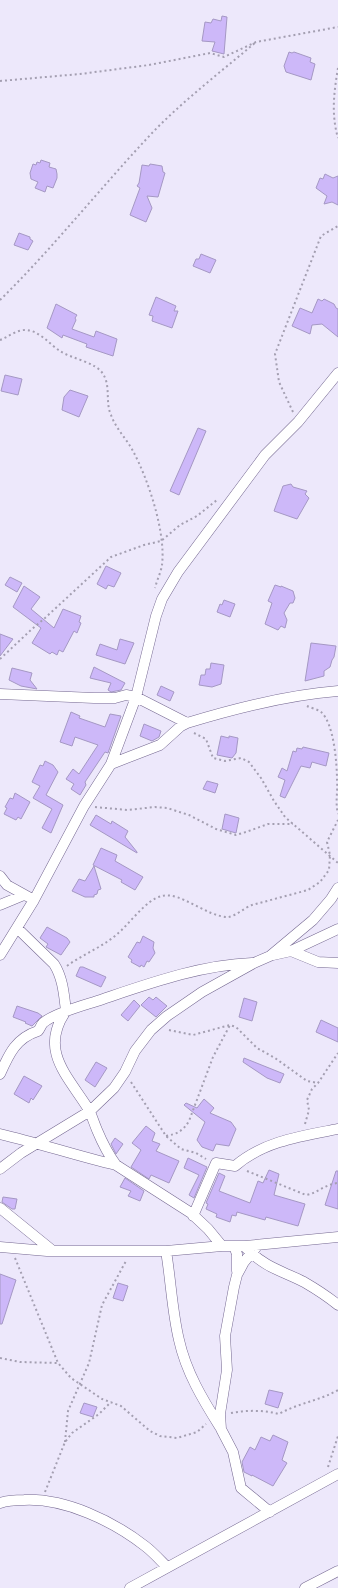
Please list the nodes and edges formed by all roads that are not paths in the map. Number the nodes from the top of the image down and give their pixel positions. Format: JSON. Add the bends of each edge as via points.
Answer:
{"nodes":[{"id":1,"x":338,"y":373,"type":"edge"},
{"id":2,"x":338,"y":691,"type":"edge"},
{"id":3,"x":0,"y":694,"type":"edge"},
{"id":4,"x":136,"y":697,"type":"junction"},
{"id":5,"x":184,"y":724,"type":"junction"},
{"id":6,"x":110,"y":764,"type":"junction"},
{"id":7,"x":0,"y":876,"type":"edge"},
{"id":8,"x":338,"y":888,"type":"edge"},
{"id":9,"x":24,"y":894,"type":"junction"},
{"id":10,"x":34,"y":900,"type":"junction"},
{"id":11,"x":0,"y":905,"type":"edge"},
{"id":12,"x":17,"y":928,"type":"junction"},
{"id":13,"x":338,"y":929,"type":"edge"},
{"id":14,"x":291,"y":951,"type":"junction"},
{"id":15,"x":0,"y":955,"type":"edge"},
{"id":16,"x":270,"y":956,"type":"junction"},
{"id":17,"x":254,"y":963,"type":"junction"},
{"id":18,"x":338,"y":963,"type":"edge"},
{"id":19,"x":66,"y":1011,"type":"junction"},
{"id":20,"x":0,"y":1074,"type":"edge"},
{"id":21,"x":90,"y":1111,"type":"junction"},
{"id":22,"x":338,"y":1129,"type":"edge"},
{"id":23,"x":0,"y":1134,"type":"edge"},
{"id":24,"x":39,"y":1143,"type":"junction"},
{"id":25,"x":116,"y":1165,"type":"junction"},
{"id":26,"x":0,"y":1169,"type":"edge"},
{"id":27,"x":0,"y":1208,"type":"edge"},
{"id":28,"x":193,"y":1216,"type":"junction"},
{"id":29,"x":338,"y":1237,"type":"edge"},
{"id":30,"x":222,"y":1246,"type":"junction"},
{"id":31,"x":0,"y":1247,"type":"edge"},
{"id":32,"x":247,"y":1247,"type":"junction"},
{"id":33,"x":53,"y":1251,"type":"junction"},
{"id":34,"x":166,"y":1252,"type":"junction"},
{"id":35,"x":237,"y":1275,"type":"junction"},
{"id":36,"x":338,"y":1305,"type":"edge"},
{"id":37,"x":217,"y":1415,"type":"junction"},
{"id":38,"x":338,"y":1474,"type":"edge"},
{"id":39,"x":0,"y":1503,"type":"edge"},
{"id":40,"x":270,"y":1512,"type":"junction"},
{"id":41,"x":167,"y":1567,"type":"junction"},
{"id":42,"x":338,"y":1571,"type":"edge"},
{"id":43,"x":130,"y":1588,"type":"edge"},
{"id":44,"x":305,"y":1588,"type":"edge"}],
"edges":[{"from":1,"to":4,"type":"street","via":[[298,422],[264,455],[178,572],[158,610]]},
{"from":2,"to":5,"type":"street","via":[[295,696],[230,710]]},
{"from":3,"to":4,"type":"street"},
{"from":4,"to":5,"type":"street"},
{"from":4,"to":6,"type":"street"},
{"from":5,"to":6,"type":"street","via":[[160,745]]},
{"from":6,"to":10,"type":"street","via":[[84,806]]},
{"from":7,"to":9,"type":"street","via":[[7,885]]},
{"from":8,"to":16,"type":"street","via":[[313,920]]},
{"from":9,"to":10,"type":"street"},
{"from":9,"to":11,"type":"street"},
{"from":10,"to":12,"type":"street"},
{"from":12,"to":15,"type":"street"},
{"from":12,"to":19,"type":"street","via":[[54,964],[60,979]]},
{"from":13,"to":14,"type":"street"},
{"from":14,"to":16,"type":"street"},
{"from":14,"to":18,"type":"street","via":[[318,962]]},
{"from":16,"to":17,"type":"street"},
{"from":17,"to":19,"type":"street","via":[[223,966],[149,983]]},
{"from":17,"to":21,"type":"street","via":[[183,1004],[151,1030],[135,1051],[114,1088]]},
{"from":19,"to":20,"type":"street","via":[[43,1024],[38,1031],[27,1035],[15,1046]]},
{"from":19,"to":21,"type":"street","via":[[55,1033],[56,1050],[66,1077]]},
{"from":21,"to":24,"type":"street"},
{"from":21,"to":25,"type":"street","via":[[109,1156]]},
{"from":22,"to":28,"type":"street","via":[[262,1148],[235,1166],[216,1163]]},
{"from":23,"to":24,"type":"street"},
{"from":24,"to":25,"type":"street"},
{"from":24,"to":26,"type":"street"},
{"from":25,"to":28,"type":"street","via":[[191,1212]]},
{"from":27,"to":33,"type":"street"},
{"from":28,"to":30,"type":"street"},
{"from":29,"to":32,"type":"street"},
{"from":30,"to":32,"type":"street"},
{"from":30,"to":34,"type":"street"},
{"from":31,"to":33,"type":"street"},
{"from":32,"to":35,"type":"street"},
{"from":32,"to":35,"type":"street","via":[[238,1262]]},
{"from":32,"to":36,"type":"street","via":[[265,1264],[304,1282]]},
{"from":33,"to":34,"type":"street"},
{"from":34,"to":37,"type":"street","via":[[179,1341],[200,1394]]},
{"from":35,"to":37,"type":"street","via":[[225,1336],[227,1370]]},
{"from":37,"to":40,"type":"street","via":[[233,1452],[241,1488]]},
{"from":38,"to":40,"type":"street"},
{"from":39,"to":41,"type":"street","via":[[26,1500],[69,1505],[96,1516],[146,1547]]},
{"from":40,"to":41,"type":"street"},
{"from":41,"to":43,"type":"street"},
{"from":42,"to":44,"type":"street"}]}
